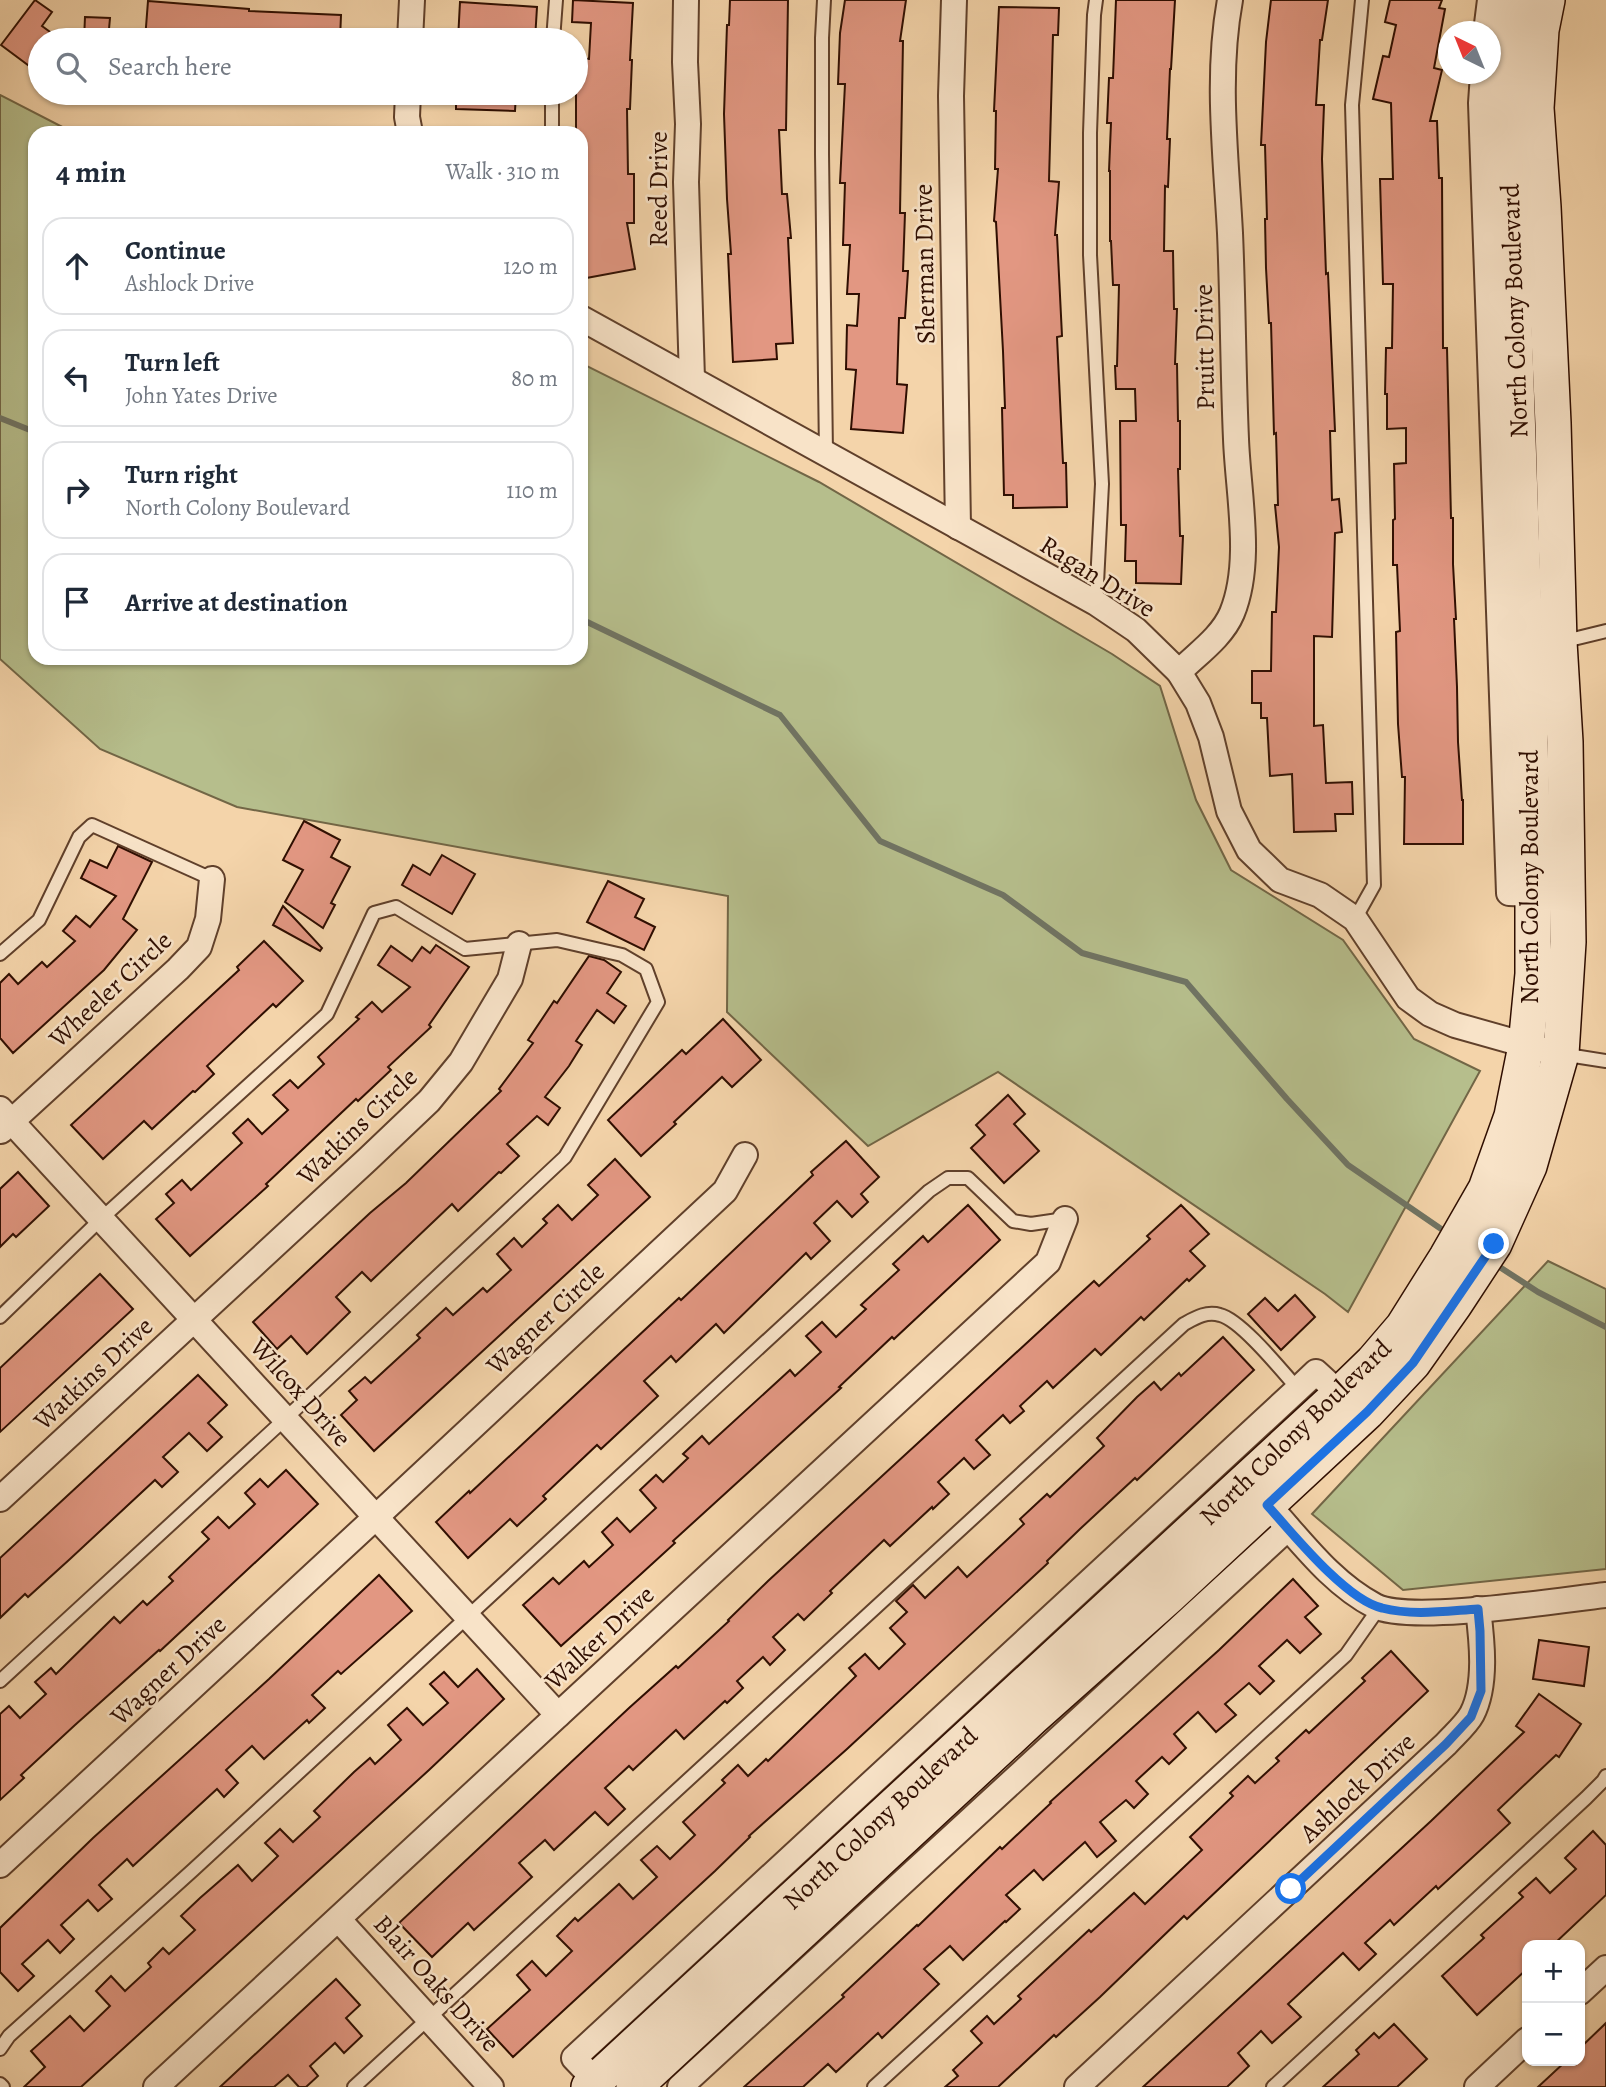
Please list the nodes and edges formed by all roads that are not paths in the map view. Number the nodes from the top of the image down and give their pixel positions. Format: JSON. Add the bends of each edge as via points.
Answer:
{"nodes":[{"id":1,"x":412,"y":0,"type":"edge"},
{"id":2,"x":556,"y":0,"type":"edge"},
{"id":3,"x":686,"y":0,"type":"edge"},
{"id":4,"x":824,"y":0,"type":"edge"},
{"id":5,"x":954,"y":0,"type":"edge"},
{"id":6,"x":1096,"y":0,"type":"edge"},
{"id":7,"x":1230,"y":0,"type":"edge"},
{"id":8,"x":1362,"y":0,"type":"edge"},
{"id":9,"x":1490,"y":0,"type":"edge"},
{"id":10,"x":1518,"y":0,"type":"edge"},
{"id":11,"x":1547,"y":0,"type":"edge"},
{"id":12,"x":1487,"y":21,"type":"edge"},
{"id":13,"x":411,"y":28,"type":"edge"},
{"id":14,"x":554,"y":28,"type":"edge"},
{"id":15,"x":1482,"y":84,"type":"edge"},
{"id":16,"x":408,"y":105,"type":"edge"},
{"id":17,"x":552,"y":105,"type":"edge"},
{"id":18,"x":409,"y":126,"type":"edge"},
{"id":19,"x":552,"y":126,"type":"edge"},
{"id":20,"x":588,"y":322,"type":"edge"},
{"id":21,"x":692,"y":379,"type":"junction"},
{"id":22,"x":826,"y":453,"type":"junction"},
{"id":23,"x":958,"y":527,"type":"junction"},
{"id":24,"x":1096,"y":603,"type":"junction"},
{"id":25,"x":1606,"y":631,"type":"edge"},
{"id":26,"x":1542,"y":643,"type":"junction"},
{"id":27,"x":1179,"y":672,"type":"junction"},
{"id":28,"x":212,"y":879,"type":"joint"},
{"id":29,"x":1533,"y":894,"type":"junction"},
{"id":30,"x":1355,"y":919,"type":"junction"},
{"id":31,"x":519,"y":944,"type":"junction"},
{"id":32,"x":0,"y":954,"type":"edge"},
{"id":33,"x":1526,"y":1045,"type":"junction"},
{"id":34,"x":1562,"y":1054,"type":"junction"},
{"id":35,"x":1606,"y":1061,"type":"edge"},
{"id":36,"x":4,"y":1120,"type":"edge"},
{"id":37,"x":745,"y":1155,"type":"dead end"},
{"id":38,"x":102,"y":1218,"type":"junction"},
{"id":39,"x":1065,"y":1219,"type":"joint"},
{"id":40,"x":0,"y":1317,"type":"edge"},
{"id":41,"x":195,"y":1319,"type":"junction"},
{"id":42,"x":1298,"y":1389,"type":"junction"},
{"id":43,"x":1340,"y":1394,"type":"junction"},
{"id":44,"x":285,"y":1419,"type":"junction"},
{"id":45,"x":0,"y":1499,"type":"edge"},
{"id":46,"x":1267,"y":1505,"type":"junction"},
{"id":47,"x":376,"y":1517,"type":"junction"},
{"id":48,"x":1606,"y":1595,"type":"edge"},
{"id":49,"x":1378,"y":1608,"type":"junction"},
{"id":50,"x":1478,"y":1609,"type":"junction"},
{"id":51,"x":467,"y":1616,"type":"junction"},
{"id":52,"x":0,"y":1681,"type":"edge"},
{"id":53,"x":558,"y":1715,"type":"junction"},
{"id":54,"x":1606,"y":1776,"type":"edge"},
{"id":55,"x":0,"y":1865,"type":"edge"},
{"id":56,"x":339,"y":1920,"type":"junction"},
{"id":57,"x":1606,"y":1968,"type":"edge"},
{"id":58,"x":1585,"y":1987,"type":"edge"},
{"id":59,"x":428,"y":2018,"type":"junction"},
{"id":60,"x":1522,"y":2045,"type":"edge"},
{"id":61,"x":0,"y":2049,"type":"edge"},
{"id":62,"x":593,"y":2084,"type":"edge"},
{"id":63,"x":156,"y":2087,"type":"edge"},
{"id":64,"x":354,"y":2087,"type":"edge"},
{"id":65,"x":491,"y":2087,"type":"edge"},
{"id":66,"x":634,"y":2087,"type":"edge"},
{"id":67,"x":680,"y":2087,"type":"edge"},
{"id":68,"x":874,"y":2087,"type":"edge"},
{"id":69,"x":1077,"y":2087,"type":"edge"},
{"id":70,"x":1273,"y":2087,"type":"edge"},
{"id":71,"x":1476,"y":2087,"type":"edge"}],
"edges":[{"from":1,"to":13,"type":"street"},
{"from":2,"to":14,"type":"lane"},
{"from":3,"to":21,"type":"street","name":"Reed Drive"},
{"from":4,"to":22,"type":"lane"},
{"from":5,"to":23,"type":"street","name":"Sherman Drive","via":[[951,96]]},
{"from":6,"to":24,"type":"lane","via":[[1090,255],[1102,484]]},
{"from":7,"to":27,"type":"street","name":"Pruitt Drive","via":[[1223,71],[1224,127],[1242,570],[1231,614],[1215,638]]},
{"from":8,"to":30,"type":"lane","via":[[1352,105],[1374,884]]},
{"from":9,"to":12,"type":"street"},
{"from":10,"to":26,"type":"main road","name":"North Colony Boulevard","via":[[1505,130]]},
{"from":11,"to":26,"type":"main road","name":"North Colony Boulevard","via":[[1536,108],[1553,423]]},
{"from":15,"to":29,"type":"street","via":[[1509,893]]},
{"from":16,"to":18,"type":"street"},
{"from":17,"to":19,"type":"lane"},
{"from":20,"to":21,"type":"street","name":"Ragan Drive"},
{"from":21,"to":22,"type":"street","name":"Ragan Drive"},
{"from":22,"to":23,"type":"street","name":"Ragan Drive"},
{"from":23,"to":24,"type":"street","name":"Ragan Drive"},
{"from":24,"to":27,"type":"street","name":"Ragan Drive","via":[[1136,630]]},
{"from":25,"to":26,"type":"lane"},
{"from":26,"to":29,"type":"main road","name":"North Colony Boulevard","via":[[1529,703]]},
{"from":26,"to":34,"type":"main road","name":"North Colony Boulevard","via":[[1565,742],[1568,942]]},
{"from":27,"to":30,"type":"street","name":"Ragan Drive","via":[[1198,703],[1228,811],[1249,850],[1280,880],[1320,895]]},
{"from":28,"to":32,"type":"lane","via":[[92,825],[79,837],[39,920]]},
{"from":28,"to":36,"type":"street","name":"Wheeler Circle","via":[[208,919],[199,947]]},
{"from":29,"to":33,"type":"main road","name":"North Colony Boulevard","via":[[1534,974]]},
{"from":30,"to":33,"type":"street","name":"Ragan Drive","via":[[1408,998],[1455,1025]]},
{"from":31,"to":38,"type":"lane","via":[[465,949],[396,907],[374,913],[327,1014]]},
{"from":31,"to":41,"type":"street","name":"Watkins Circle","via":[[510,979],[461,1062],[429,1101]]},
{"from":31,"to":44,"type":"lane","via":[[557,940],[622,955],[646,969],[658,1002],[565,1157]]},
{"from":33,"to":34,"type":"street","name":"Ragan Drive"},
{"from":33,"to":43,"type":"main road","name":"North Colony Boulevard","via":[[1512,1116],[1486,1189],[1403,1326]]},
{"from":34,"to":35,"type":"lane"},
{"from":34,"to":46,"type":"main road","name":"North Colony Boulevard","via":[[1529,1166],[1494,1244],[1474,1275],[1413,1363]]},
{"from":36,"to":38,"type":"street","name":"Wilcox Drive"},
{"from":37,"to":47,"type":"street","name":"Wagner Circle","via":[[725,1191]]},
{"from":38,"to":40,"type":"lane"},
{"from":38,"to":41,"type":"street","name":"Wilcox Drive"},
{"from":39,"to":51,"type":"lane","via":[[1031,1224],[1013,1220],[968,1178],[947,1178]]},
{"from":39,"to":53,"type":"street","name":"Walker Drive","via":[[1048,1262]]},
{"from":41,"to":44,"type":"street","name":"Wilcox Drive"},
{"from":41,"to":45,"type":"street","name":"Watkins Drive"},
{"from":42,"to":43,"type":"street","via":[[1317,1372]]},
{"from":42,"to":59,"type":"lane","via":[[1236,1323],[1220,1315],[1201,1314],[1184,1324]]},
{"from":42,"to":62,"type":"street","via":[[574,2058]]},
{"from":43,"to":46,"type":"main road","name":"North Colony Boulevard"},
{"from":44,"to":47,"type":"street","name":"Wilcox Drive"},
{"from":44,"to":52,"type":"lane"},
{"from":46,"to":49,"type":"street","via":[[1327,1571]]},
{"from":46,"to":62,"type":"main road","name":"North Colony Boulevard"},
{"from":46,"to":66,"type":"main road","name":"North Colony Boulevard"},
{"from":46,"to":67,"type":"street"},
{"from":47,"to":51,"type":"street","name":"Wilcox Drive"},
{"from":47,"to":55,"type":"street","name":"Wagner Drive"},
{"from":48,"to":50,"type":"street"},
{"from":49,"to":50,"type":"street","via":[[1414,1613]]},
{"from":49,"to":68,"type":"lane","via":[[1346,1655]]},
{"from":50,"to":69,"type":"street","name":"Ashlock Drive","via":[[1481,1691],[1471,1717]]},
{"from":51,"to":53,"type":"street","name":"Wilcox Drive"},
{"from":51,"to":61,"type":"lane"},
{"from":53,"to":56,"type":"street","name":"Walker Drive"},
{"from":54,"to":70,"type":"lane"},
{"from":56,"to":59,"type":"street","name":"Blair Oaks Drive"},
{"from":56,"to":63,"type":"street","name":"Walker Drive"},
{"from":57,"to":58,"type":"street"},
{"from":59,"to":64,"type":"lane"},
{"from":59,"to":65,"type":"street","name":"Blair Oaks Drive"},
{"from":60,"to":71,"type":"street"}]}
